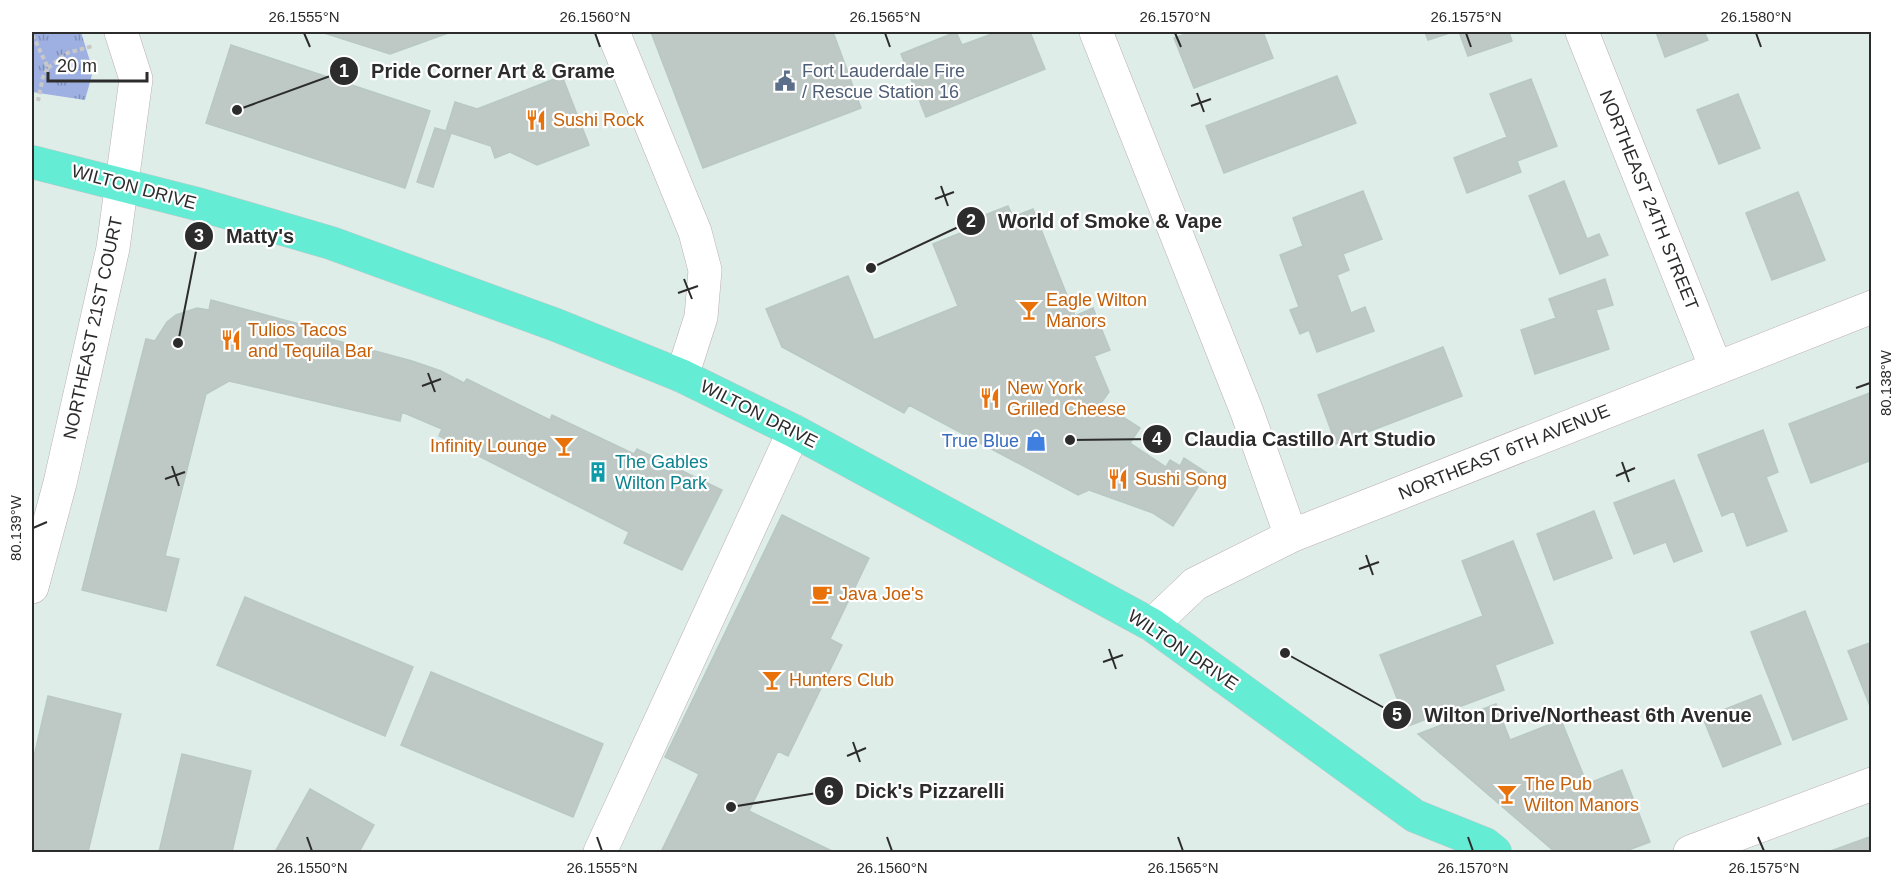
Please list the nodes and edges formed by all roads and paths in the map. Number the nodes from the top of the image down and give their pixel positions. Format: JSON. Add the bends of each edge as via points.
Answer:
{"nodes":[{"id":1,"x":613,"y":32,"type":"edge"},
{"id":2,"x":1096,"y":32,"type":"edge"},
{"id":3,"x":1582,"y":32,"type":"edge"},
{"id":4,"x":32,"y":35,"type":"edge"},
{"id":5,"x":107,"y":38,"type":"edge"},
{"id":6,"x":48,"y":68,"type":"junction"},
{"id":7,"x":38,"y":101,"type":"dead end"},
{"id":8,"x":32,"y":162,"type":"edge"},
{"id":9,"x":122,"y":184,"type":"junction"},
{"id":10,"x":1872,"y":307,"type":"edge"},
{"id":11,"x":1716,"y":369,"type":"junction"},
{"id":12,"x":682,"y":376,"type":"junction"},
{"id":13,"x":794,"y":431,"type":"junction"},
{"id":14,"x":1291,"y":536,"type":"junction"},
{"id":15,"x":32,"y":587,"type":"edge"},
{"id":16,"x":1152,"y":625,"type":"junction"},
{"id":17,"x":1872,"y":784,"type":"edge"},
{"id":18,"x":1415,"y":816,"type":"junction"},
{"id":19,"x":1698,"y":851,"type":"edge"},
{"id":20,"x":600,"y":852,"type":"edge"},
{"id":21,"x":1436,"y":852,"type":"edge"},
{"id":22,"x":1495,"y":852,"type":"edge"}],
"edges":[{"from":1,"to":12,"type":"street","via":[[695,232],[705,270],[701,317]]},
{"from":2,"to":14,"type":"street","via":[[1247,412]]},
{"from":3,"to":11,"type":"street","name":"NORTHEAST 24TH STREET"},
{"from":4,"to":6,"type":"path"},
{"from":5,"to":6,"type":"path","via":[[67,53]]},
{"from":5,"to":9,"type":"street","name":"NORTHEAST 21ST COURT","via":[[136,79]]},
{"from":6,"to":7,"type":"path"},
{"from":8,"to":9,"type":"main road","name":"WILTON DRIVE"},
{"from":9,"to":12,"type":"main road","name":"WILTON DRIVE","via":[[332,243]]},
{"from":9,"to":15,"type":"street","name":"NORTHEAST 21ST COURT","via":[[113,248],[60,483]]},
{"from":10,"to":11,"type":"street","name":"NORTHEAST 6TH AVENUE"},
{"from":11,"to":14,"type":"street","name":"NORTHEAST 6TH AVENUE"},
{"from":12,"to":13,"type":"main road","name":"WILTON DRIVE"},
{"from":13,"to":16,"type":"main road","name":"WILTON DRIVE"},
{"from":13,"to":20,"type":"street"},
{"from":14,"to":16,"type":"street","name":"NORTHEAST 6TH AVENUE","via":[[1195,584]]},
{"from":16,"to":18,"type":"main road","name":"WILTON DRIVE"},
{"from":17,"to":19,"type":"street"},
{"from":18,"to":21,"type":"main road","name":"WILTON DRIVE"},
{"from":18,"to":22,"type":"main road","name":"WILTON DRIVE","via":[[1485,844]]}]}
